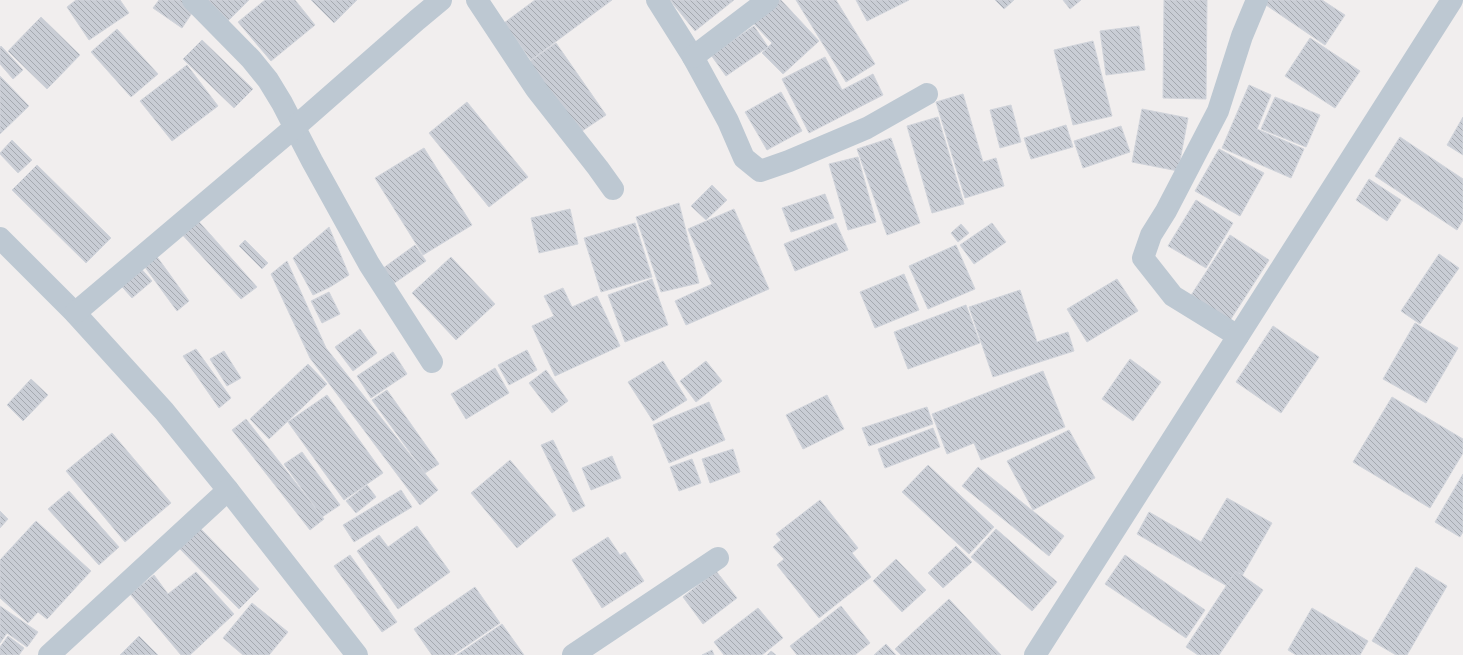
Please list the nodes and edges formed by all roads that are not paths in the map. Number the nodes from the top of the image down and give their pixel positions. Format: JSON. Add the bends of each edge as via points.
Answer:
{"nodes":[{"id":1,"x":193,"y":0,"type":"edge"},
{"id":2,"x":442,"y":0,"type":"edge"},
{"id":3,"x":477,"y":0,"type":"edge"},
{"id":4,"x":657,"y":0,"type":"edge"},
{"id":5,"x":768,"y":0,"type":"edge"},
{"id":6,"x":1257,"y":0,"type":"edge"},
{"id":7,"x":1452,"y":0,"type":"edge"},
{"id":8,"x":693,"y":57,"type":"junction"},
{"id":9,"x":927,"y":94,"type":"dead end"},
{"id":10,"x":295,"y":127,"type":"junction"},
{"id":11,"x":613,"y":189,"type":"dead end"},
{"id":12,"x":0,"y":238,"type":"edge"},
{"id":13,"x":75,"y":313,"type":"junction"},
{"id":14,"x":1238,"y":336,"type":"junction"},
{"id":15,"x":432,"y":362,"type":"dead end"},
{"id":16,"x":228,"y":490,"type":"junction"},
{"id":17,"x":718,"y":558,"type":"dead end"},
{"id":18,"x":356,"y":654,"type":"edge"},
{"id":19,"x":49,"y":655,"type":"edge"},
{"id":20,"x":573,"y":655,"type":"edge"},
{"id":21,"x":1035,"y":655,"type":"edge"}],
"edges":[{"from":1,"to":10,"type":"street","via":[[268,80]]},
{"from":2,"to":10,"type":"street"},
{"from":3,"to":11,"type":"street","via":[[536,89]]},
{"from":4,"to":8,"type":"street"},
{"from":5,"to":8,"type":"street"},
{"from":6,"to":14,"type":"street","via":[[1242,36],[1218,110],[1151,235],[1143,258],[1173,296]]},
{"from":7,"to":14,"type":"street"},
{"from":8,"to":9,"type":"street","via":[[728,121],[744,158],[760,170],[789,161],[867,128]]},
{"from":10,"to":13,"type":"street"},
{"from":10,"to":15,"type":"street","via":[[369,264]]},
{"from":12,"to":13,"type":"street"},
{"from":13,"to":16,"type":"street","via":[[164,411]]},
{"from":14,"to":21,"type":"street"},
{"from":16,"to":18,"type":"street"},
{"from":16,"to":19,"type":"street"},
{"from":17,"to":20,"type":"street"}]}
